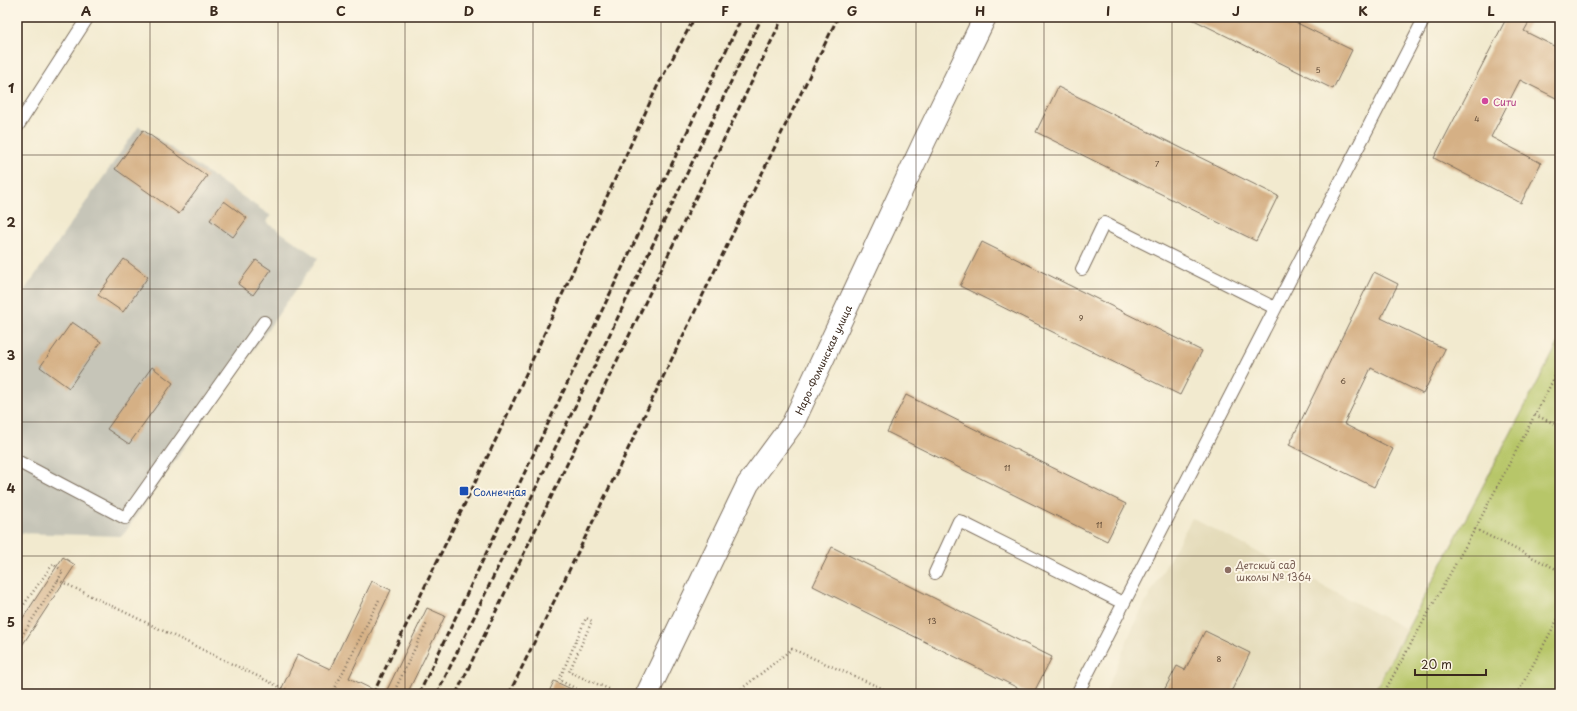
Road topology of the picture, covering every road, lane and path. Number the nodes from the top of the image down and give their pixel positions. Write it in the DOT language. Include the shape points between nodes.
graph roads {
  1 [pos="88,17"];
  2 [pos="985,17"];
  3 [pos="1425,17"];
  4 [pos="17,127"];
  5 [pos="1082,269"];
  6 [pos="1275,308"];
  7 [pos="264,322"];
  8 [pos="1560,367"];
  9 [pos="1534,415"];
  10 [pos="1560,426"];
  11 [pos="17,461"];
  12 [pos="1475,529"];
  13 [pos="1560,572"];
  14 [pos="934,573"];
  15 [pos="58,580"];
  16 [pos="380,598"];
  17 [pos="1123,603"];
  18 [pos="17,614"];
  19 [pos="1560,615"];
  20 [pos="427,623"];
  21 [pos="17,643"];
  22 [pos="609,689"];
  23 [pos="299,694"];
  24 [pos="332,694"];
  25 [pos="393,694"];
  26 [pos="587,694"];
  27 [pos="647,694"];
  28 [pos="735,694"];
  29 [pos="896,694"];
  30 [pos="1077,694"];
  31 [pos="1383,694"];
  32 [pos="1517,694"];
  1 -- 4 [label="lane"];
  2 -- 27 [label="street, Наро-Фоминская улица" via="793,423 748,484"];
  3 -- 6 [label="lane"];
  5 -- 6 [label="lane" via="1104,223"];
  6 -- 17 [label="lane"];
  7 -- 11 [label="lane" via="125,518"];
  8 -- 9 [label="path"];
  9 -- 10 [label="path"];
  9 -- 12 [label="path"];
  12 -- 13 [label="path"];
  12 -- 31 [label="path"];
  14 -- 17 [label="lane" via="959,521"];
  15 -- 18 [label="path" via="63,571 53,564"];
  15 -- 21 [label="path"];
  15 -- 23 [label="path"];
  16 -- 24 [label="path"];
  17 -- 30 [label="lane"];
  19 -- 32 [label="path"];
  20 -- 25 [label="path"];
  22 -- 26 [label="path" via="569,672 592,621 586,618 559,680"];
  28 -- 29 [label="path" via="792,649"];
}
